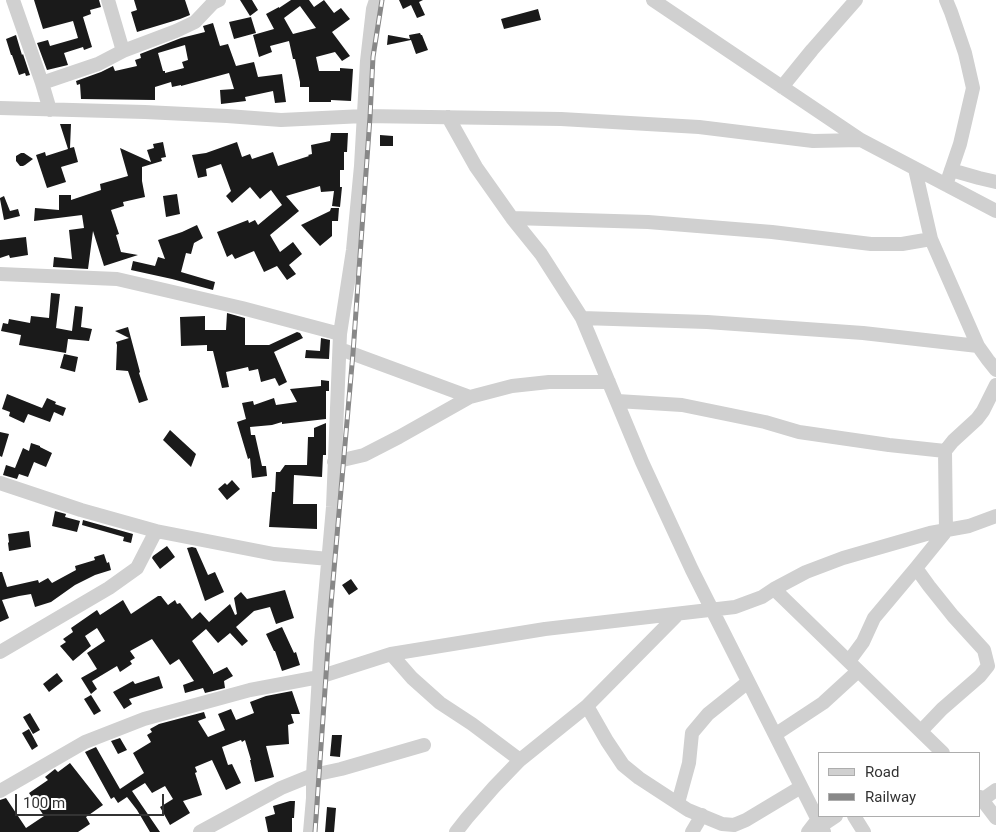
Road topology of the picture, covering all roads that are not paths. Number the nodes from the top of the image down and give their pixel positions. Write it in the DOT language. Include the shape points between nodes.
graph roads {
  1 [pos="13,0"];
  2 [pos="108,0"];
  3 [pos="376,0"];
  4 [pos="654,0"];
  5 [pos="856,0"];
  6 [pos="946,0"];
  7 [pos="215,1"];
  8 [pos="123,51"];
  9 [pos="42,83"];
  10 [pos="782,87"];
  11 [pos="0,108"];
  12 [pos="50,110"];
  13 [pos="364,116"];
  14 [pos="448,117"];
  15 [pos="861,140"];
  16 [pos="915,169"];
  17 [pos="951,170"];
  18 [pos="996,182"];
  19 [pos="946,185"];
  20 [pos="996,212"];
  21 [pos="512,218"];
  22 [pos="931,239"];
  23 [pos="0,274"];
  24 [pos="582,318"];
  25 [pos="340,334"];
  26 [pos="978,346"];
  27 [pos="340,349"];
  28 [pos="996,370"];
  29 [pos="609,382"];
  30 [pos="996,385"];
  31 [pos="470,396"];
  32 [pos="617,401"];
  33 [pos="946,452"];
  34 [pos="334,462"];
  35 [pos="0,483"];
  36 [pos="996,516"];
  37 [pos="156,531"];
  38 [pos="946,531"];
  39 [pos="329,558"];
  40 [pos="916,568"];
  41 [pos="774,589"];
  42 [pos="712,610"];
  43 [pos="677,614"];
  44 [pos="0,652"];
  45 [pos="392,654"];
  46 [pos="854,666"];
  47 [pos="319,676"];
  48 [pos="748,682"];
  49 [pos="587,706"];
  50 [pos="921,731"];
  51 [pos="776,734"];
  52 [pos="424,745"];
  53 [pos="943,752"];
  54 [pos="520,760"];
  55 [pos="313,775"];
  56 [pos="801,787"];
  57 [pos="996,790"];
  58 [pos="0,791"];
  59 [pos="981,798"];
  60 [pos="678,803"];
  61 [pos="702,815"];
  62 [pos="834,817"];
  63 [pos="855,817"];
  64 [pos="996,818"];
  65 [pos="821,826"];
  66 [pos="200,832"];
  67 [pos="310,832"];
  68 [pos="456,832"];
  69 [pos="692,832"];
  70 [pos="808,832"];
  71 [pos="864,832"];
  1 -- 9 [label="street"];
  2 -- 8 [label="street"];
  3 -- 13 [label="street" via="367,61"];
  4 -- 10 [label="street"];
  5 -- 10 [label="street"];
  6 -- 17 [label="street" via="965,53 973,88"];
  7 -- 8 [label="street" via="195,22"];
  8 -- 9 [label="street" via="98,64"];
  9 -- 12 [label="street"];
  10 -- 15 [label="street"];
  11 -- 12 [label="street"];
  12 -- 13 [label="street" via="281,120"];
  13 -- 14 [label="street"];
  13 -- 25 [label="street" via="353,250"];
  14 -- 15 [label="street" via="699,127 814,141"];
  14 -- 21 [label="street" via="476,167"];
  15 -- 16 [label="street"];
  16 -- 19 [label="street"];
  16 -- 22 [label="street"];
  17 -- 18 [label="street"];
  17 -- 19 [label="street"];
  19 -- 20 [label="street"];
  21 -- 22 [label="street" via="648,222 871,244 902,244"];
  21 -- 24 [label="street" via="541,254"];
  22 -- 26 [label="street"];
  23 -- 25 [label="street" via="117,279"];
  24 -- 26 [label="street" via="726,323"];
  24 -- 29 [label="street"];
  25 -- 27 [label="street"];
  26 -- 28 [label="street"];
  27 -- 31 [label="street"];
  27 -- 34 [label="street"];
  29 -- 31 [label="street" via="549,382 512,386"];
  29 -- 32 [label="street"];
  30 -- 33 [label="street" via="983,411"];
  31 -- 34 [label="street" via="364,455"];
  32 -- 33 [label="street" via="682,405 799,432"];
  32 -- 42 [label="street"];
  33 -- 38 [label="street"];
  34 -- 39 [label="street"];
  35 -- 37 [label="street"];
  36 -- 38 [label="street"];
  37 -- 39 [label="street" via="274,554"];
  37 -- 44 [label="street" via="137,568"];
  38 -- 40 [label="street"];
  38 -- 41 [label="street" via="843,558"];
  39 -- 47 [label="street"];
  40 -- 46 [label="street" via="874,618"];
  40 -- 50 [label="street" via="984,650 988,666"];
  41 -- 42 [label="street" via="735,607"];
  41 -- 46 [label="street"];
  42 -- 43 [label="street"];
  42 -- 48 [label="street"];
  43 -- 45 [label="street" via="544,629"];
  43 -- 49 [label="street"];
  45 -- 47 [label="street"];
  45 -- 54 [label="street" via="412,678 440,703"];
  46 -- 50 [label="street"];
  46 -- 51 [label="street" via="822,703"];
  47 -- 55 [label="street"];
  47 -- 58 [label="street" via="250,690 144,719 85,742"];
  48 -- 51 [label="street"];
  48 -- 60 [label="street" via="708,714 692,734 689,763"];
  49 -- 54 [label="street"];
  49 -- 60 [label="street" via="624,765"];
  50 -- 53 [label="street"];
  51 -- 56 [label="street"];
  52 -- 55 [label="street"];
  54 -- 68 [label="street"];
  55 -- 66 [label="street" via="281,788"];
  55 -- 67 [label="street"];
  56 -- 61 [label="street" via="734,825 722,824"];
  56 -- 65 [label="street"];
  57 -- 59 [label="street"];
  59 -- 64 [label="street"];
  60 -- 61 [label="street"];
  61 -- 69 [label="street"];
  62 -- 65 [label="street"];
  63 -- 71 [label="street"];
  65 -- 70 [label="street"];
}
